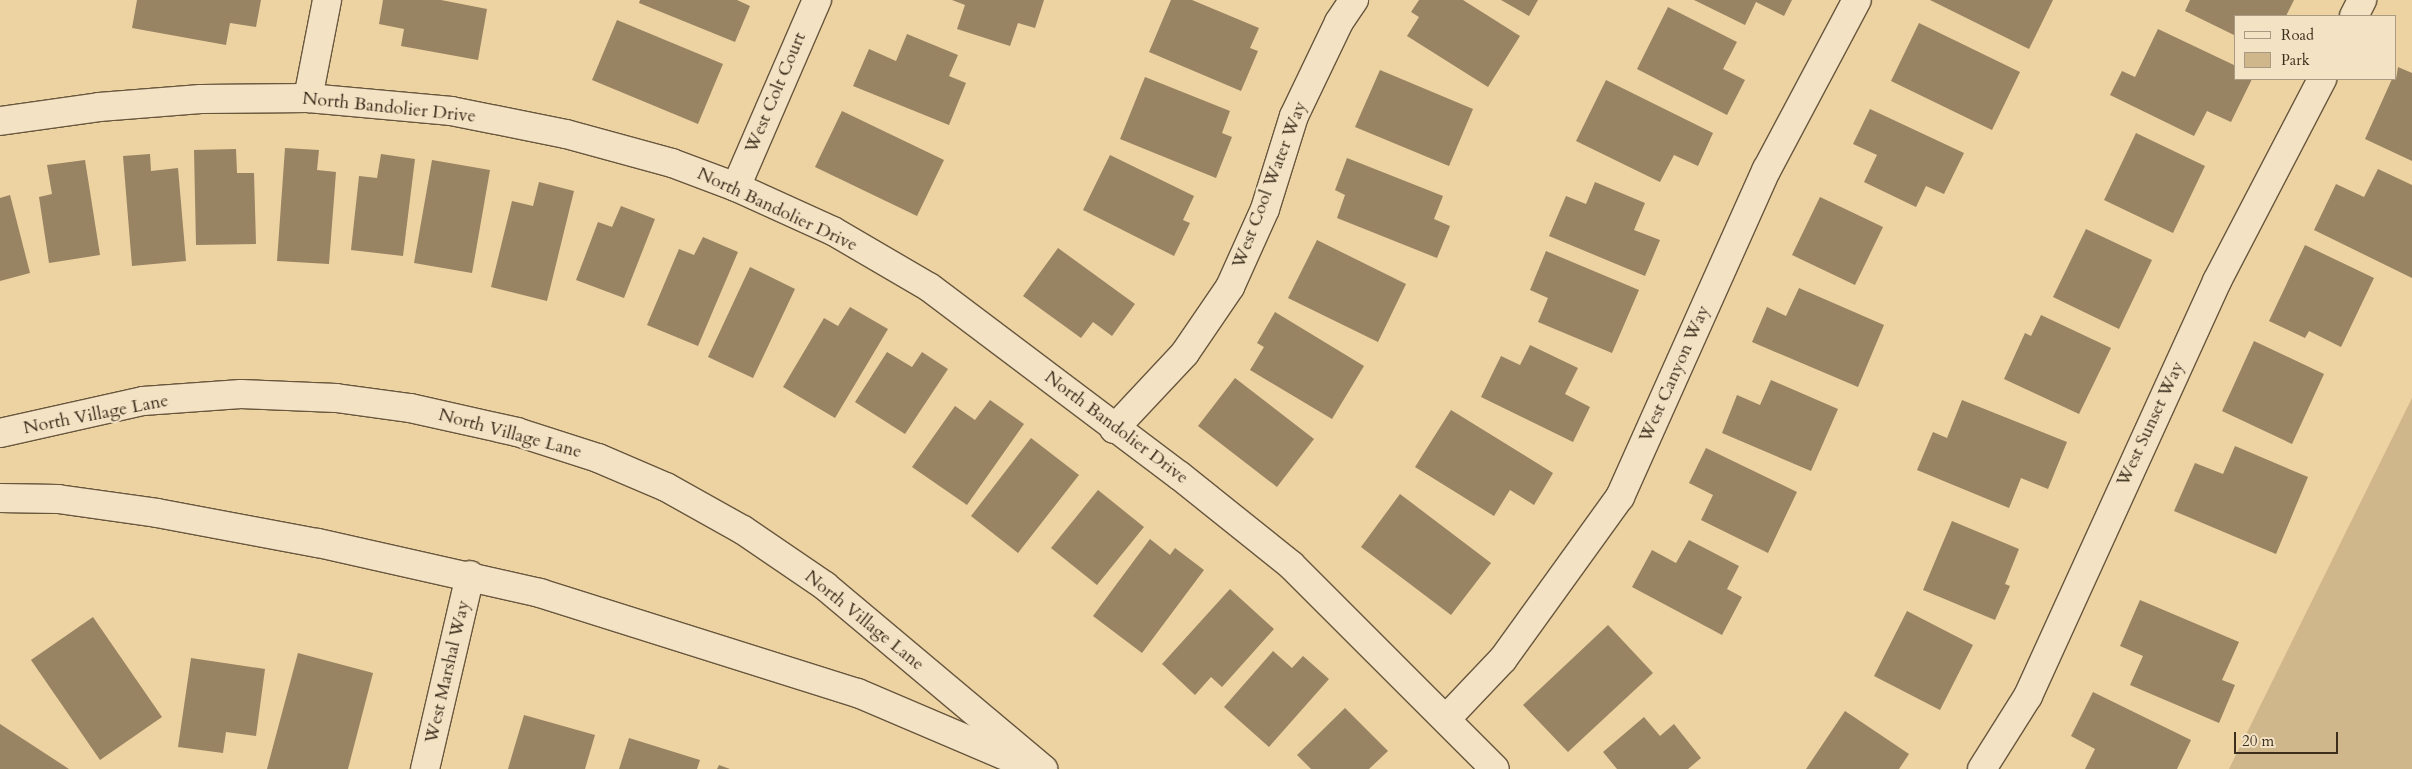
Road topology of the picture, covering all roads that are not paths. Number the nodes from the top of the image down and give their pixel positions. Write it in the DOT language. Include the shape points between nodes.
graph roads {
  1 [pos="327,0"];
  2 [pos="817,0"];
  3 [pos="1354,0"];
  4 [pos="1857,0"];
  5 [pos="2362,0"];
  6 [pos="2354,15"];
  7 [pos="2321,80"];
  8 [pos="308,98"];
  9 [pos="0,121"];
  10 [pos="736,187"];
  11 [pos="1114,429"];
  12 [pos="0,434"];
  13 [pos="0,498"];
  14 [pos="470,576"];
  15 [pos="1447,718"];
  16 [pos="425,769"];
  17 [pos="1037,769"];
  18 [pos="1043,769"];
  19 [pos="1495,769"];
  20 [pos="1982,769"];
  1 -- 8 [label="street"];
  2 -- 10 [label="street, West Colt Court"];
  3 -- 11 [label="street, West Cool Water Way" via="1339,22 1294,116 1265,209 1230,287 1186,353"];
  4 -- 15 [label="street, West Canyon Way" via="1766,169 1620,497 1503,659"];
  5 -- 6 [label="street"];
  7 -- 20 [label="street, West Sunset Way" via="2217,281 2028,696"];
  8 -- 9 [label="street, North Bandolier Drive" via="201,98 99,107"];
  8 -- 10 [label="street, North Bandolier Drive" via="451,111 566,134 672,163"];
  10 -- 11 [label="street, North Bandolier Drive" via="833,231 929,287"];
  11 -- 15 [label="street, North Bandolier Drive" via="1180,476 1291,565"];
  12 -- 18 [label="street, North Village Lane" via="143,401 241,394 336,398 410,408 526,435 598,458 666,487 744,530 825,586"];
  13 -- 14 [label="street" via="58,499 157,513"];
  14 -- 16 [label="street, West Marshal Way"];
  14 -- 17 [label="street" via="767,662 858,693"];
  15 -- 19 [label="street, North Bandolier Drive"];
}
